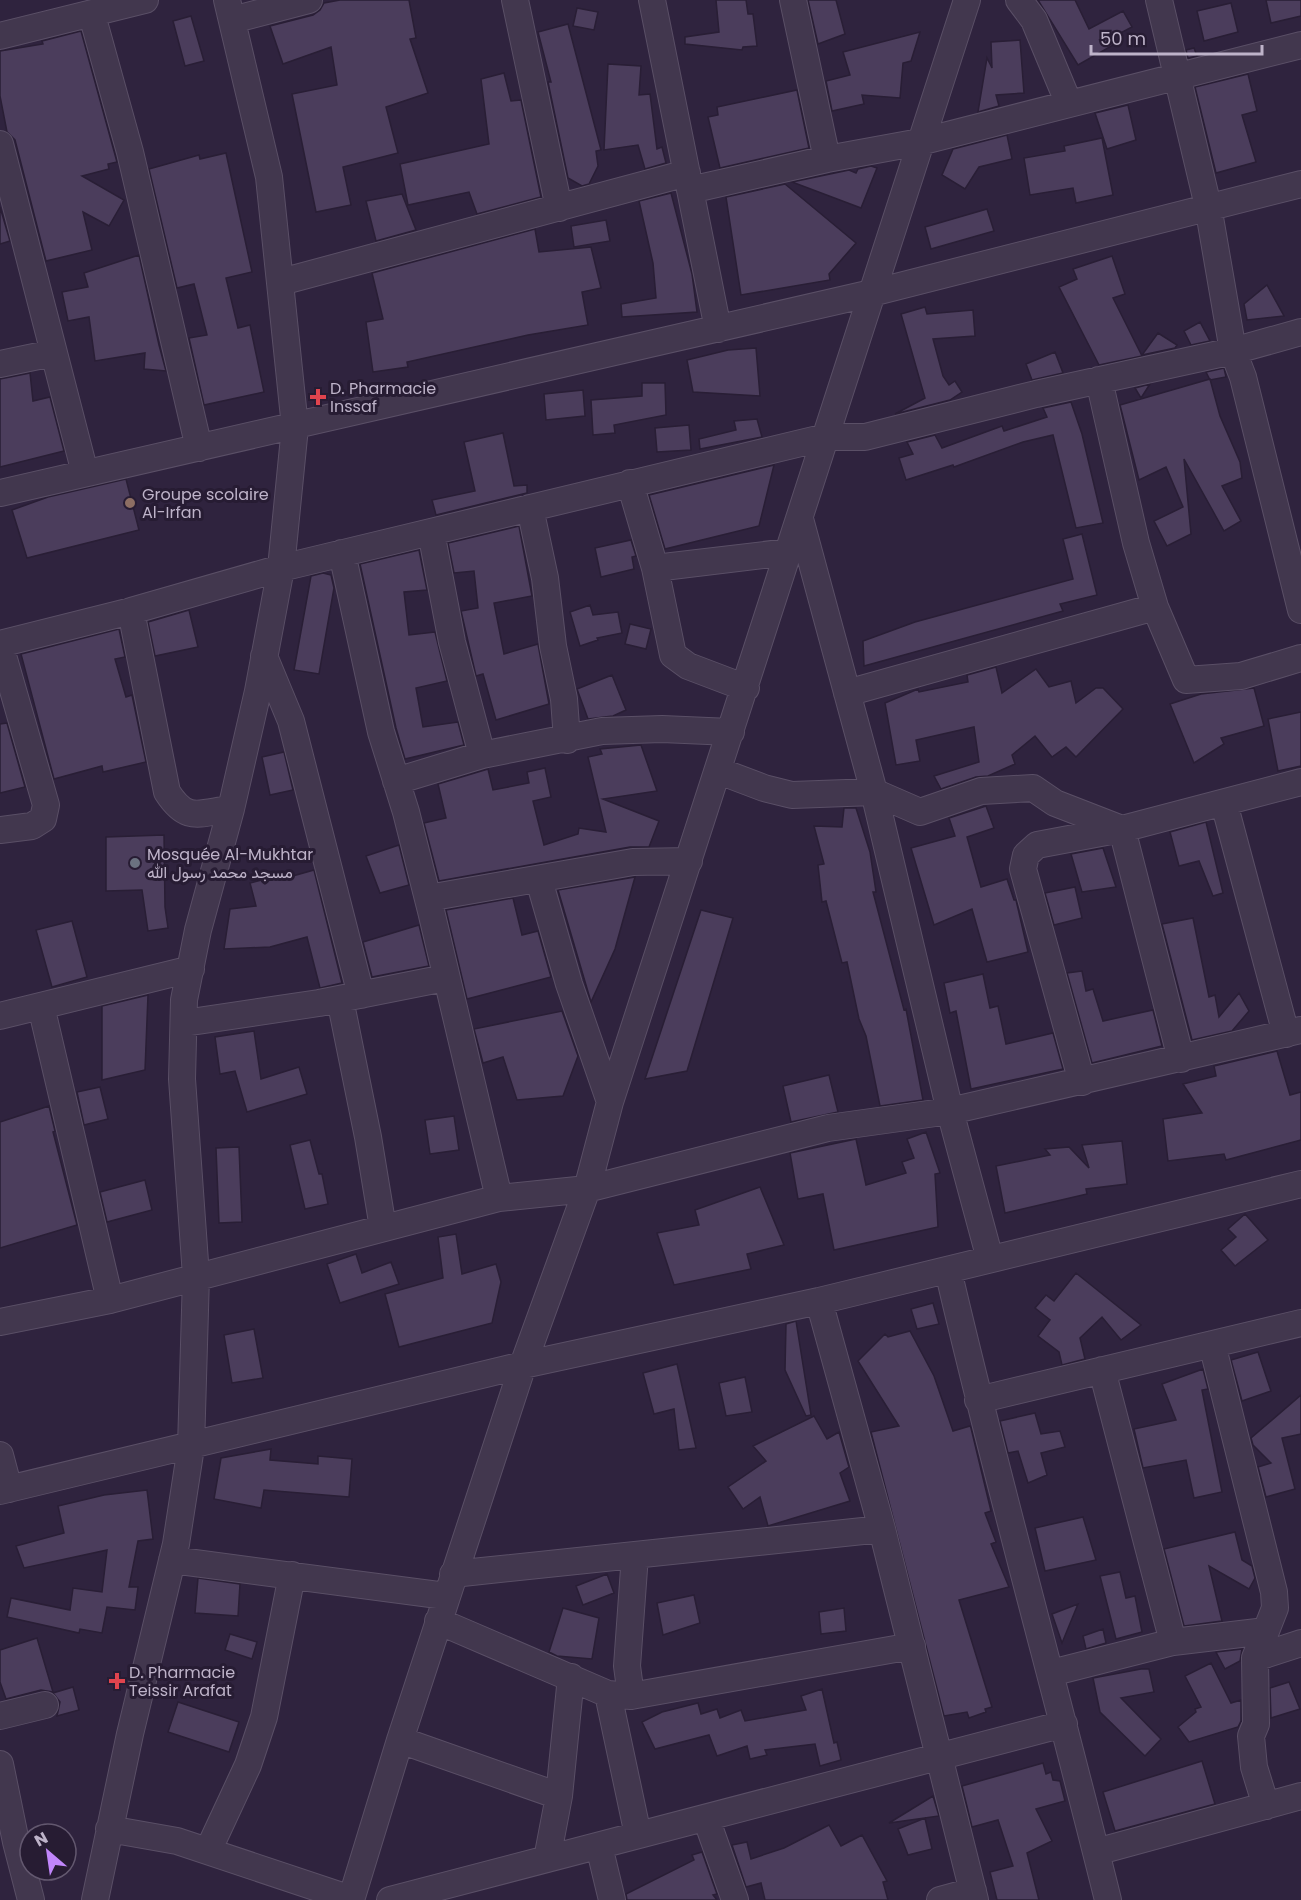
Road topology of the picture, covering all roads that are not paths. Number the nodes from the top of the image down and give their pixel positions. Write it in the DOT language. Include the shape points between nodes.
graph roads {
  1 [pos="145,0"];
  2 [pos="309,0"];
  3 [pos="515,0"];
  4 [pos="652,0"];
  5 [pos="793,0"];
  6 [pos="967,0"];
  7 [pos="1019,0"];
  8 [pos="1159,0"];
  9 [pos="229,10"];
  10 [pos="92,15"];
  11 [pos="0,36"];
  12 [pos="1301,45"];
  13 [pos="1176,76"];
  14 [pos="1069,104"];
  15 [pos="920,142"];
  16 [pos="1,156"];
  17 [pos="827,159"];
  18 [pos="689,182"];
  19 [pos="1301,184"];
  20 [pos="1208,206"];
  21 [pos="559,208"];
  22 [pos="281,282"];
  23 [pos="872,293"];
  24 [pos="718,330"];
  25 [pos="1301,332"];
  26 [pos="1233,351"];
  27 [pos="53,354"];
  28 [pos="0,364"];
  29 [pos="1099,380"];
  30 [pos="295,427"];
  31 [pos="826,437"];
  32 [pos="199,447"];
  33 [pos="85,473"];
  34 [pos="630,483"];
  35 [pos="0,493"];
  36 [pos="530,508"];
  37 [pos="800,519"];
  38 [pos="431,532"];
  39 [pos="789,552"];
  40 [pos="342,553"];
  41 [pos="280,568"];
  42 [pos="655,568"];
  43 [pos="1298,581"];
  44 [pos="1155,607"];
  45 [pos="1301,610"];
  46 [pos="131,611"];
  47 [pos="0,644"];
  48 [pos="264,656"];
  49 [pos="1301,658"];
  50 [pos="746,688"];
  51 [pos="847,693"];
  52 [pos="9,712"];
  53 [pos="731,732"];
  54 [pos="567,740"];
  55 [pos="482,755"];
  56 [pos="719,771"];
  57 [pos="396,781"];
  58 [pos="1301,782"];
  59 [pos="874,792"];
  60 [pos="1224,802"];
  61 [pos="231,809"];
  62 [pos="1122,829"];
  63 [pos="0,831"];
  64 [pos="689,861"];
  65 [pos="538,880"];
  66 [pos="428,898"];
  67 [pos="191,969"];
  68 [pos="445,978"];
  69 [pos="350,997"];
  70 [pos="41,1006"];
  71 [pos="0,1016"];
  72 [pos="183,1023"];
  73 [pos="1294,1032"];
  74 [pos="1181,1059"];
  75 [pos="1082,1082"];
  76 [pos="610,1102"];
  77 [pos="950,1111"];
  78 [pos="1301,1184"];
  79 [pos="587,1189"];
  80 [pos="499,1198"];
  81 [pos="383,1228"];
  82 [pos="990,1259"];
  83 [pos="948,1270"];
  84 [pos="196,1276"];
  85 [pos="110,1300"];
  86 [pos="819,1301"];
  87 [pos="0,1322"];
  88 [pos="1301,1323"];
  89 [pos="1212,1344"];
  90 [pos="523,1365"];
  91 [pos="1102,1370"];
  92 [pos="978,1400"];
  93 [pos="191,1447"];
  94 [pos="0,1455"];
  95 [pos="4,1490"];
  96 [pos="882,1529"];
  97 [pos="635,1555"];
  98 [pos="172,1560"];
  99 [pos="292,1575"];
  100 [pos="450,1585"];
  101 [pos="438,1621"];
  102 [pos="1266,1631"];
  103 [pos="1173,1642"];
  104 [pos="1301,1643"];
  105 [pos="912,1646"];
  106 [pos="1255,1658"];
  107 [pos="1051,1673"];
  108 [pos="570,1677"];
  109 [pos="620,1695"];
  110 [pos="45,1705"];
  111 [pos="0,1716"];
  112 [pos="1064,1724"];
  113 [pos="400,1740"];
  114 [pos="939,1756"];
  115 [pos="0,1764"];
  116 [pos="560,1796"];
  117 [pos="1301,1796"];
  118 [pos="1266,1806"];
  119 [pos="706,1818"];
  120 [pos="109,1829"];
  121 [pos="638,1835"];
  122 [pos="598,1846"];
  123 [pos="208,1851"];
  124 [pos="1096,1852"];
  125 [pos="547,1859"];
  126 [pos="974,1896"];
  127 [pos="31,1900"];
  128 [pos="95,1900"];
  129 [pos="351,1900"];
  130 [pos="390,1900"];
  131 [pos="612,1900"];
  132 [pos="735,1900"];
  133 [pos="940,1900"];
  134 [pos="1108,1900"];
  1 -- 10 [label="street"];
  2 -- 9 [label="street"];
  3 -- 21 [label="street"];
  4 -- 18 [label="street"];
  5 -- 17 [label="street"];
  6 -- 15 [label="street"];
  7 -- 14 [label="street" via="1034,20"];
  8 -- 13 [label="street"];
  9 -- 22 [label="street" via="269,177"];
  10 -- 11 [label="street"];
  10 -- 32 [label="street" via="130,152"];
  12 -- 13 [label="street"];
  13 -- 14 [label="street"];
  13 -- 20 [label="street"];
  14 -- 15 [label="street"];
  15 -- 17 [label="street"];
  15 -- 23 [label="street"];
  16 -- 27 [label="street"];
  17 -- 18 [label="street"];
  18 -- 21 [label="street"];
  18 -- 24 [label="street"];
  19 -- 20 [label="street"];
  20 -- 23 [label="street"];
  20 -- 26 [label="street"];
  21 -- 22 [label="street"];
  22 -- 30 [label="street"];
  23 -- 24 [label="street"];
  23 -- 31 [label="street"];
  24 -- 30 [label="street"];
  25 -- 26 [label="street"];
  26 -- 29 [label="street"];
  26 -- 43 [label="street"];
  27 -- 28 [label="street"];
  27 -- 33 [label="street"];
  29 -- 31 [label="street" via="864,437"];
  29 -- 44 [label="street" via="1136,543"];
  30 -- 32 [label="street"];
  30 -- 41 [label="street"];
  31 -- 34 [label="street"];
  31 -- 37 [label="street"];
  32 -- 33 [label="street"];
  33 -- 35 [label="street"];
  34 -- 36 [label="street"];
  34 -- 42 [label="street"];
  36 -- 38 [label="street"];
  36 -- 54 [label="street" via="545,578"];
  37 -- 39 [label="street"];
  37 -- 51 [label="street"];
  38 -- 40 [label="street"];
  38 -- 55 [label="street" via="452,642"];
  39 -- 42 [label="street"];
  39 -- 50 [label="street"];
  40 -- 41 [label="street"];
  40 -- 57 [label="street" via="381,732"];
  41 -- 46 [label="street"];
  41 -- 48 [label="street"];
  42 -- 50 [label="street" via="673,655 688,666"];
  43 -- 45 [label="street"];
  44 -- 49 [label="street" via="1186,680 1241,676"];
  44 -- 51 [label="street"];
  46 -- 47 [label="street"];
  46 -- 61 [label="street" via="167,792 177,807 188,814"];
  47 -- 52 [label="street"];
  48 -- 61 [label="street"];
  48 -- 69 [label="street" via="291,721"];
  50 -- 53 [label="street"];
  51 -- 59 [label="street"];
  52 -- 63 [label="street" via="46,805 43,819 32,826"];
  53 -- 54 [label="street" via="602,731"];
  53 -- 56 [label="street"];
  54 -- 55 [label="street"];
  55 -- 57 [label="street"];
  56 -- 59 [label="street" via="792,795"];
  56 -- 64 [label="street"];
  57 -- 66 [label="street"];
  58 -- 60 [label="street"];
  59 -- 62 [label="street" via="920,812 981,791 1033,788 1056,803"];
  59 -- 77 [label="street"];
  60 -- 62 [label="street"];
  60 -- 73 [label="street"];
  61 -- 67 [label="street"];
  62 -- 74 [label="street"];
  62 -- 75 [label="street" via="1037,845 1026,855 1023,869"];
  64 -- 65 [label="street" via="633,862"];
  64 -- 76 [label="street"];
  65 -- 66 [label="street"];
  65 -- 76 [label="street"];
  66 -- 68 [label="street"];
  67 -- 70 [label="street"];
  67 -- 72 [label="street"];
  68 -- 69 [label="street"];
  68 -- 80 [label="street"];
  69 -- 72 [label="street"];
  69 -- 81 [label="street"];
  70 -- 71 [label="street"];
  70 -- 85 [label="street"];
  72 -- 84 [label="street" via="184,1121"];
  73 -- 74 [label="street"];
  74 -- 75 [label="street"];
  75 -- 77 [label="street"];
  76 -- 79 [label="street"];
  77 -- 79 [label="street" via="828,1128"];
  77 -- 82 [label="street"];
  78 -- 82 [label="street"];
  79 -- 80 [label="street"];
  79 -- 90 [label="street"];
  80 -- 81 [label="street"];
  81 -- 84 [label="street"];
  82 -- 83 [label="street"];
  83 -- 86 [label="street"];
  83 -- 92 [label="street"];
  84 -- 85 [label="street"];
  84 -- 93 [label="street"];
  85 -- 87 [label="street"];
  86 -- 90 [label="street"];
  86 -- 96 [label="street"];
  88 -- 89 [label="street"];
  89 -- 91 [label="street"];
  89 -- 102 [label="street" via="1274,1592 1275,1608"];
  90 -- 93 [label="street"];
  90 -- 100 [label="street"];
  91 -- 92 [label="street"];
  91 -- 103 [label="street"];
  92 -- 107 [label="street"];
  93 -- 95 [label="street"];
  93 -- 98 [label="street"];
  94 -- 95 [label="street"];
  96 -- 97 [label="street"];
  96 -- 105 [label="street"];
  97 -- 100 [label="street"];
  97 -- 109 [label="street" via="627,1666"];
  98 -- 99 [label="street"];
  98 -- 120 [label="street"];
  99 -- 100 [label="street"];
  99 -- 123 [label="street" via="264,1718 248,1765"];
  100 -- 101 [label="street"];
  101 -- 108 [label="street"];
  101 -- 113 [label="street"];
  102 -- 103 [label="street"];
  102 -- 106 [label="street"];
  103 -- 107 [label="street"];
  104 -- 106 [label="street"];
  105 -- 109 [label="street"];
  105 -- 114 [label="street"];
  106 -- 118 [label="street" via="1256,1724 1251,1736 1254,1767"];
  107 -- 112 [label="street"];
  108 -- 109 [label="street"];
  108 -- 116 [label="street"];
  109 -- 121 [label="street"];
  110 -- 111 [label="street"];
  112 -- 114 [label="street"];
  112 -- 124 [label="street"];
  113 -- 116 [label="street"];
  113 -- 129 [label="street"];
  114 -- 119 [label="street"];
  114 -- 126 [label="street"];
  115 -- 127 [label="street"];
  116 -- 125 [label="street"];
  117 -- 118 [label="street"];
  118 -- 124 [label="street"];
  119 -- 121 [label="street"];
  119 -- 132 [label="street"];
  120 -- 123 [label="street" via="177,1841"];
  120 -- 128 [label="street"];
  121 -- 122 [label="street"];
  122 -- 125 [label="street"];
  122 -- 131 [label="street"];
  123 -- 129 [label="street"];
  124 -- 134 [label="street"];
  125 -- 130 [label="street"];
  126 -- 133 [label="street"];
}
